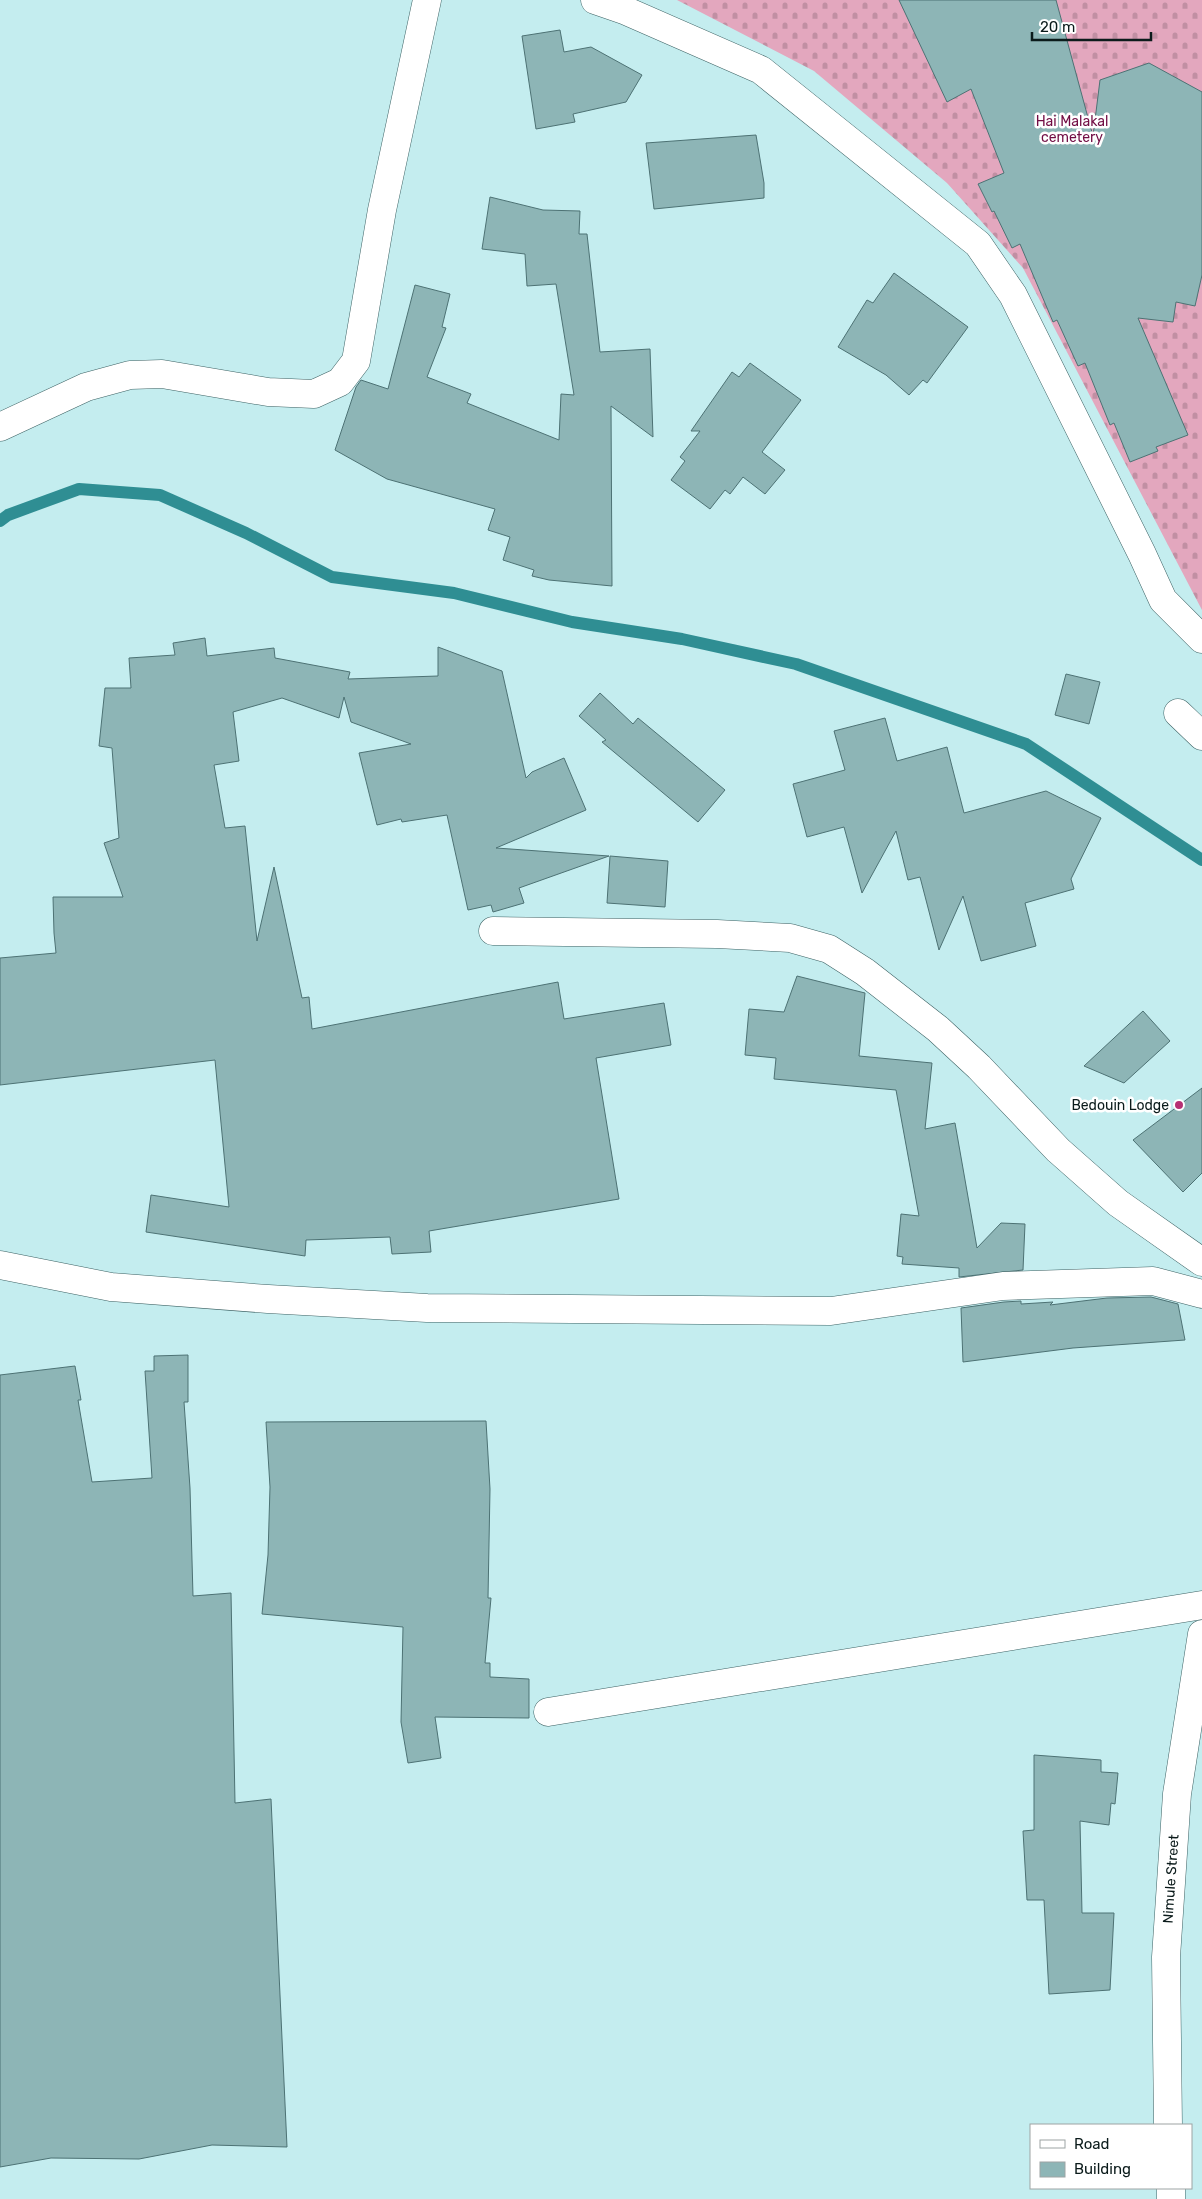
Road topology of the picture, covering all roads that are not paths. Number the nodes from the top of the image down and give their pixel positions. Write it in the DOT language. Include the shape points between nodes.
graph roads {
  1 [pos="427,0"];
  2 [pos="594,0"];
  3 [pos="0,427"];
  4 [pos="1202,639"];
  5 [pos="1178,713"];
  6 [pos="1202,736"];
  7 [pos="493,931"];
  8 [pos="1202,1262"];
  9 [pos="0,1265"];
  10 [pos="1202,1294"];
  11 [pos="1202,1605"];
  12 [pos="1202,1634"];
  13 [pos="548,1712"];
  14 [pos="1168,2124"];
  1 -- 3 [label="street" via="382,210 356,361 340,382 314,394 268,392 162,374 130,375 86,388"];
  2 -- 4 [label="street" via="761,70 978,244 1013,295 1163,600"];
  5 -- 6 [label="street"];
  7 -- 8 [label="street" via="790,938 830,949 938,1029 1058,1150 1118,1203"];
  9 -- 10 [label="street" via="111,1287 427,1308 831,1311 1003,1286 1153,1281"];
  11 -- 13 [label="street"];
  12 -- 14 [label="street, Nimule Street" via="1177,1794 1166,1958"];
}
